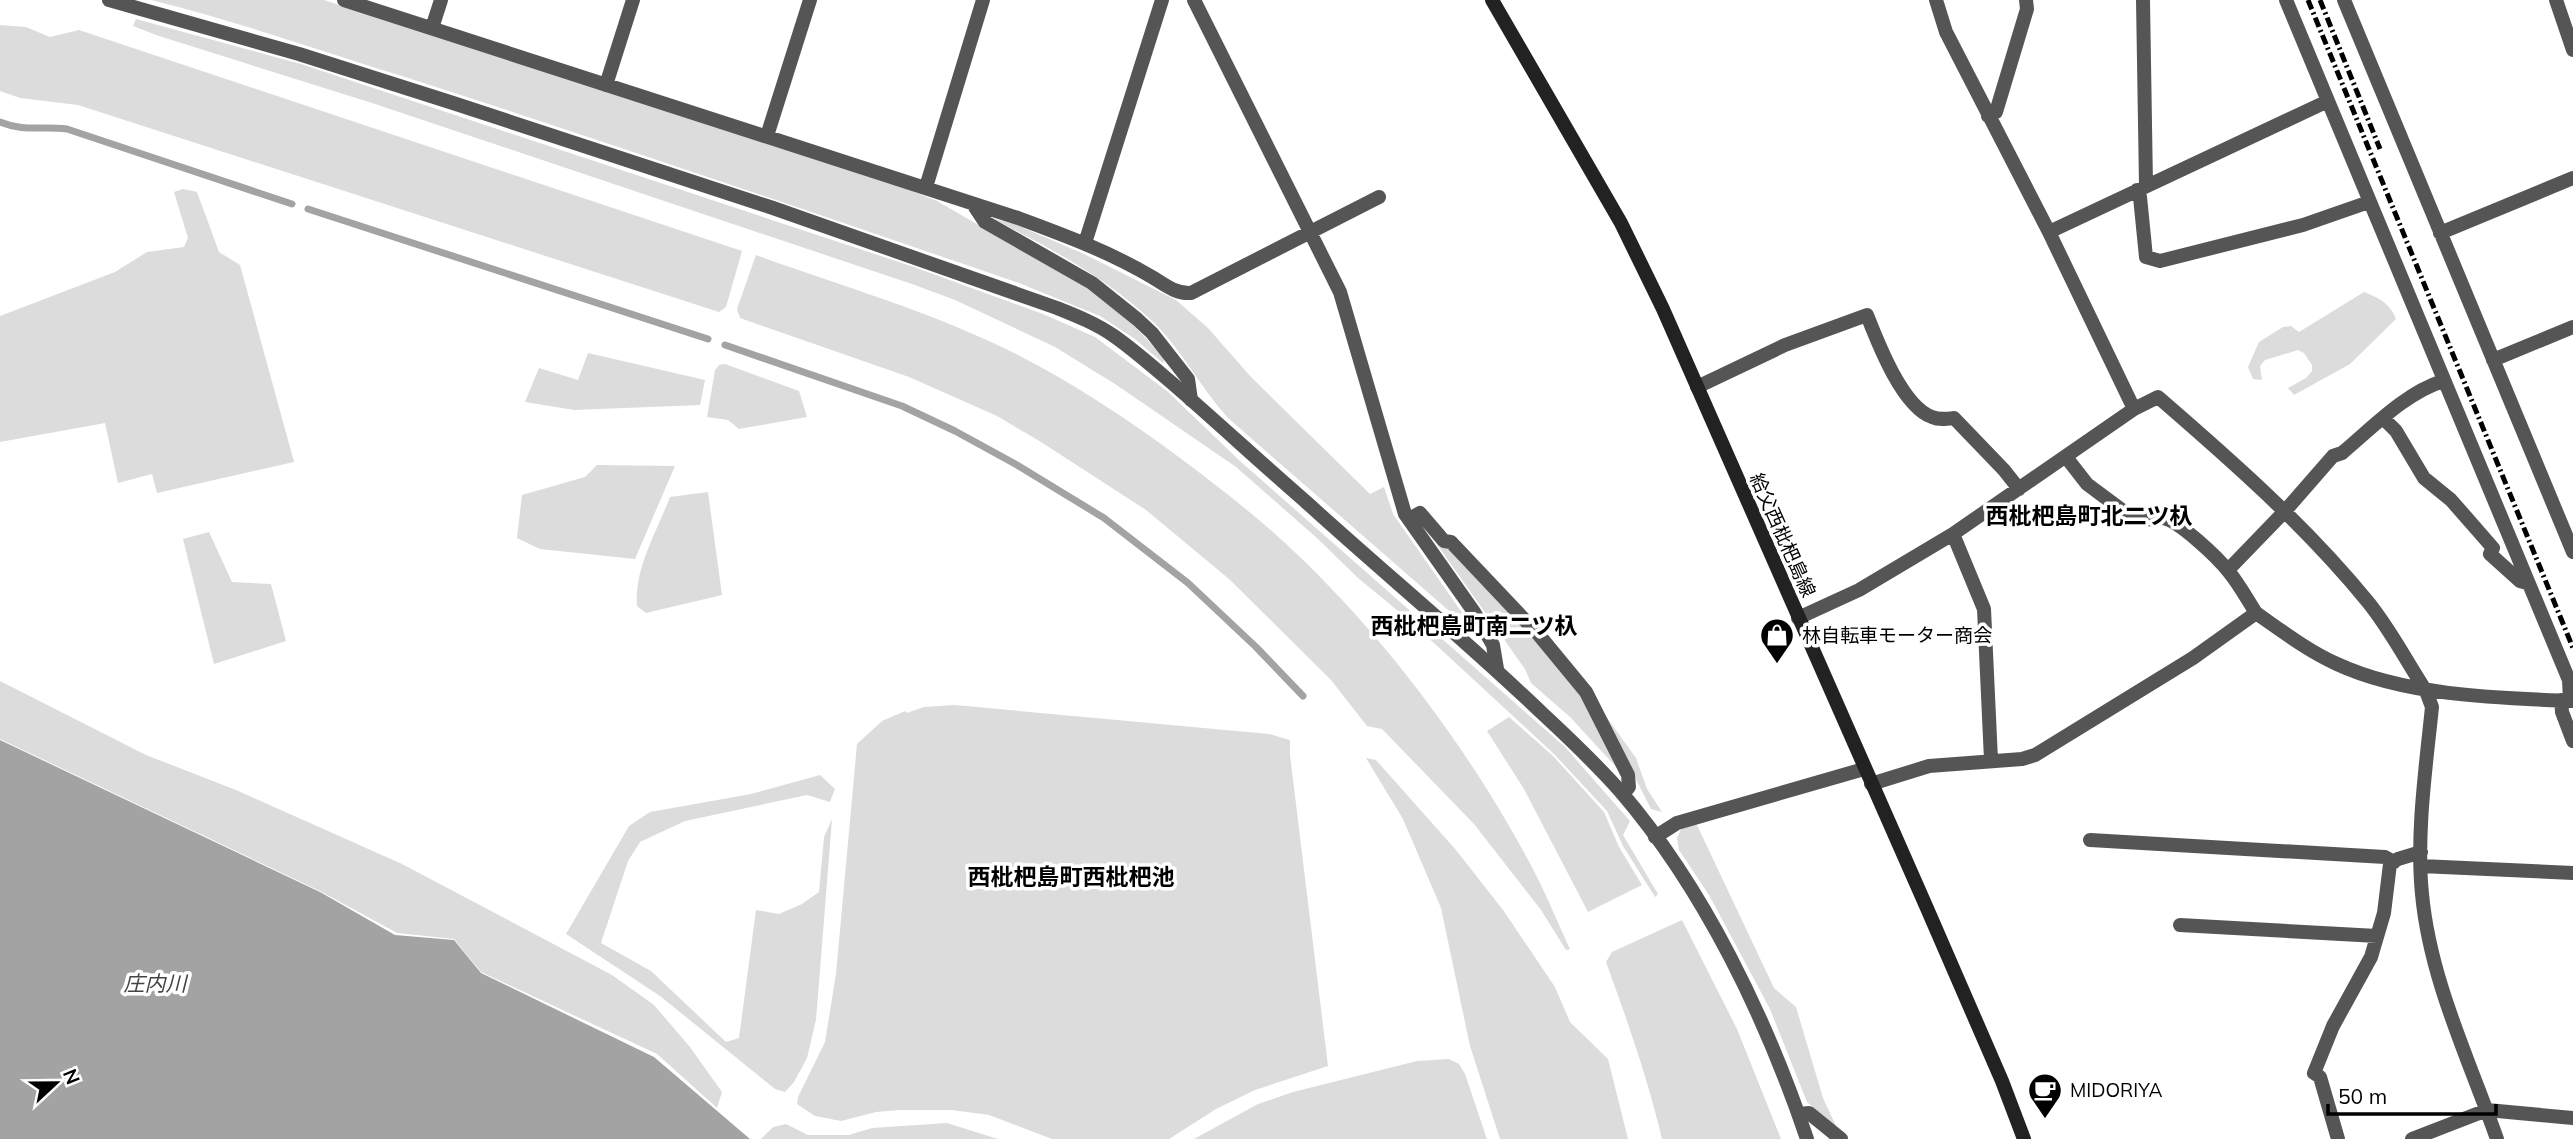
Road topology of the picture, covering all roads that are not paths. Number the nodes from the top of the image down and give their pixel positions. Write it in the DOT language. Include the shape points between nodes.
graph roads {
  1 [pos="109,0"];
  2 [pos="344,0"];
  3 [pos="441,0"];
  4 [pos="633,0"];
  5 [pos="810,0"];
  6 [pos="983,0"];
  7 [pos="1161,0"];
  8 [pos="1492,0"];
  9 [pos="1936,0"];
  10 [pos="2026,0"];
  11 [pos="2143,0"];
  12 [pos="2286,0"];
  13 [pos="2344,0"];
  14 [pos="2556,0"];
  15 [pos="1199,1"];
  16 [pos="432,29"];
  17 [pos="2573,50"];
  18 [pos="606,85"];
  19 [pos="2328,101"];
  20 [pos="1988,116"];
  21 [pos="767,136"];
  22 [pos="2573,178"];
  23 [pos="926,187"];
  24 [pos="2141,188"];
  25 [pos="1379,197"];
  26 [pos="2368,202"];
  27 [pos="973,204"];
  28 [pos="1310,232"];
  29 [pos="2049,232"];
  30 [pos="2440,233"];
  31 [pos="1085,243"];
  32 [pos="2573,327"];
  33 [pos="2493,360"];
  34 [pos="2443,381"];
  35 [pos="1698,387"];
  36 [pos="1191,400"];
  37 [pos="2134,409"];
  38 [pos="2384,419"];
  39 [pos="2066,457"];
  40 [pos="2019,489"];
  41 [pos="2284,511"];
  42 [pos="1409,519"];
  43 [pos="1954,534"];
  44 [pos="2573,552"];
  45 [pos="2228,570"];
  46 [pos="2527,583"];
  47 [pos="2256,613"];
  48 [pos="1798,618"];
  49 [pos="1497,669"];
  50 [pos="2426,691"];
  51 [pos="2568,701"];
  52 [pos="2573,741"];
  53 [pos="1991,760"];
  54 [pos="1864,769"];
  55 [pos="1871,784"];
  56 [pos="1623,794"];
  57 [pos="1655,837"];
  58 [pos="2090,840"];
  59 [pos="2421,859"];
  60 [pos="2394,862"];
  61 [pos="2573,873"];
  62 [pos="2180,925"];
  63 [pos="2377,936"];
  64 [pos="2487,1110"];
  65 [pos="1798,1114"];
  66 [pos="2573,1118"];
  67 [pos="1807,1139"];
  68 [pos="1841,1139"];
  69 [pos="2024,1139"];
  70 [pos="2338,1139"];
  71 [pos="2412,1139"];
  72 [pos="2497,1139"];
  1 -- 36 [label="street" via="453,103 1027,297 1113,335"];
  2 -- 16 [label="street"];
  3 -- 16 [label="street"];
  4 -- 18 [label="street"];
  5 -- 21 [label="street"];
  6 -- 23 [label="street"];
  7 -- 31 [label="street"];
  8 -- 35 [label="main road, 給父西枇杷島線" via="1621,223"];
  9 -- 20 [label="street" via="1946,32"];
  10 -- 20 [label="street" via="1996,112"];
  11 -- 24 [label="street"];
  12 -- 19 [label="street"];
  13 -- 30 [label="street"];
  14 -- 17 [label="street"];
  15 -- 28 [label="street" via="1203,22"];
  16 -- 18 [label="street"];
  18 -- 21 [label="street"];
  19 -- 24 [label="street"];
  19 -- 26 [label="street"];
  20 -- 29 [label="street"];
  21 -- 23 [label="street"];
  22 -- 30 [label="street"];
  23 -- 27 [label="street"];
  24 -- 26 [label="street" via="2146,257 2160,261 2303,225"];
  24 -- 29 [label="street"];
  25 -- 28 [label="street"];
  26 -- 34 [label="street"];
  27 -- 31 [label="street"];
  27 -- 36 [label="street" via="985,222 1092,283 1137,319 1188,379"];
  28 -- 31 [label="street" via="1191,293 1180,294"];
  28 -- 42 [label="street" via="1340,292"];
  29 -- 37 [label="street"];
  30 -- 33 [label="street"];
  32 -- 33 [label="street"];
  33 -- 44 [label="street"];
  34 -- 38 [label="street"];
  34 -- 46 [label="street"];
  35 -- 40 [label="street" via="1785,345 1867,315 1885,360 1919,410 1932,417 1954,418"];
  35 -- 48 [label="main road, 給父西枇杷島線"];
  36 -- 49 [label="street"];
  37 -- 39 [label="street"];
  37 -- 41 [label="street" via="2158,397"];
  38 -- 41 [label="street" via="2333,456"];
  38 -- 46 [label="street" via="2424,478 2451,500 2493,548 2490,554"];
  39 -- 40 [label="street"];
  39 -- 45 [label="street" via="2087,484 2112,505 2143,522 2161,518 2175,524"];
  40 -- 43 [label="street"];
  41 -- 45 [label="street"];
  41 -- 50 [label="street" via="2369,603"];
  42 -- 49 [label="street" via="1493,645"];
  42 -- 56 [label="street" via="1420,513 1444,541 1451,542 1586,692 1628,775 1629,787"];
  43 -- 48 [label="street" via="1859,590"];
  43 -- 53 [label="street" via="1984,609"];
  45 -- 47 [label="street"];
  46 -- 51 [label="street" via="2569,680"];
  47 -- 50 [label="street" via="2338,665"];
  47 -- 53 [label="street" via="2193,658 2035,755"];
  48 -- 54 [label="main road, 給父西枇杷島線"];
  49 -- 56 [label="street"];
  50 -- 51 [label="street"];
  50 -- 59 [label="street" via="2432,706"];
  51 -- 52 [label="street" via="2562,712"];
  53 -- 55 [label="street" via="1929,766"];
  54 -- 55 [label="main road, 給父西枇杷島線"];
  54 -- 57 [label="street" via="1677,823"];
  55 -- 69 [label="main road, 給父西枇杷島線"];
  56 -- 57 [label="street"];
  57 -- 65 [label="street" via="1705,910 1742,980"];
  58 -- 60 [label="street" via="2385,857"];
  59 -- 60 [label="street"];
  59 -- 61 [label="street"];
  59 -- 64 [label="street" via="2422,894 2444,997"];
  60 -- 63 [label="street"];
  62 -- 63 [label="street"];
  63 -- 70 [label="street" via="2314,1073 2320,1077"];
  64 -- 66 [label="street"];
  64 -- 71 [label="street"];
  64 -- 72 [label="street"];
  65 -- 67 [label="street"];
  65 -- 68 [label="street" via="1809,1113"];
}
